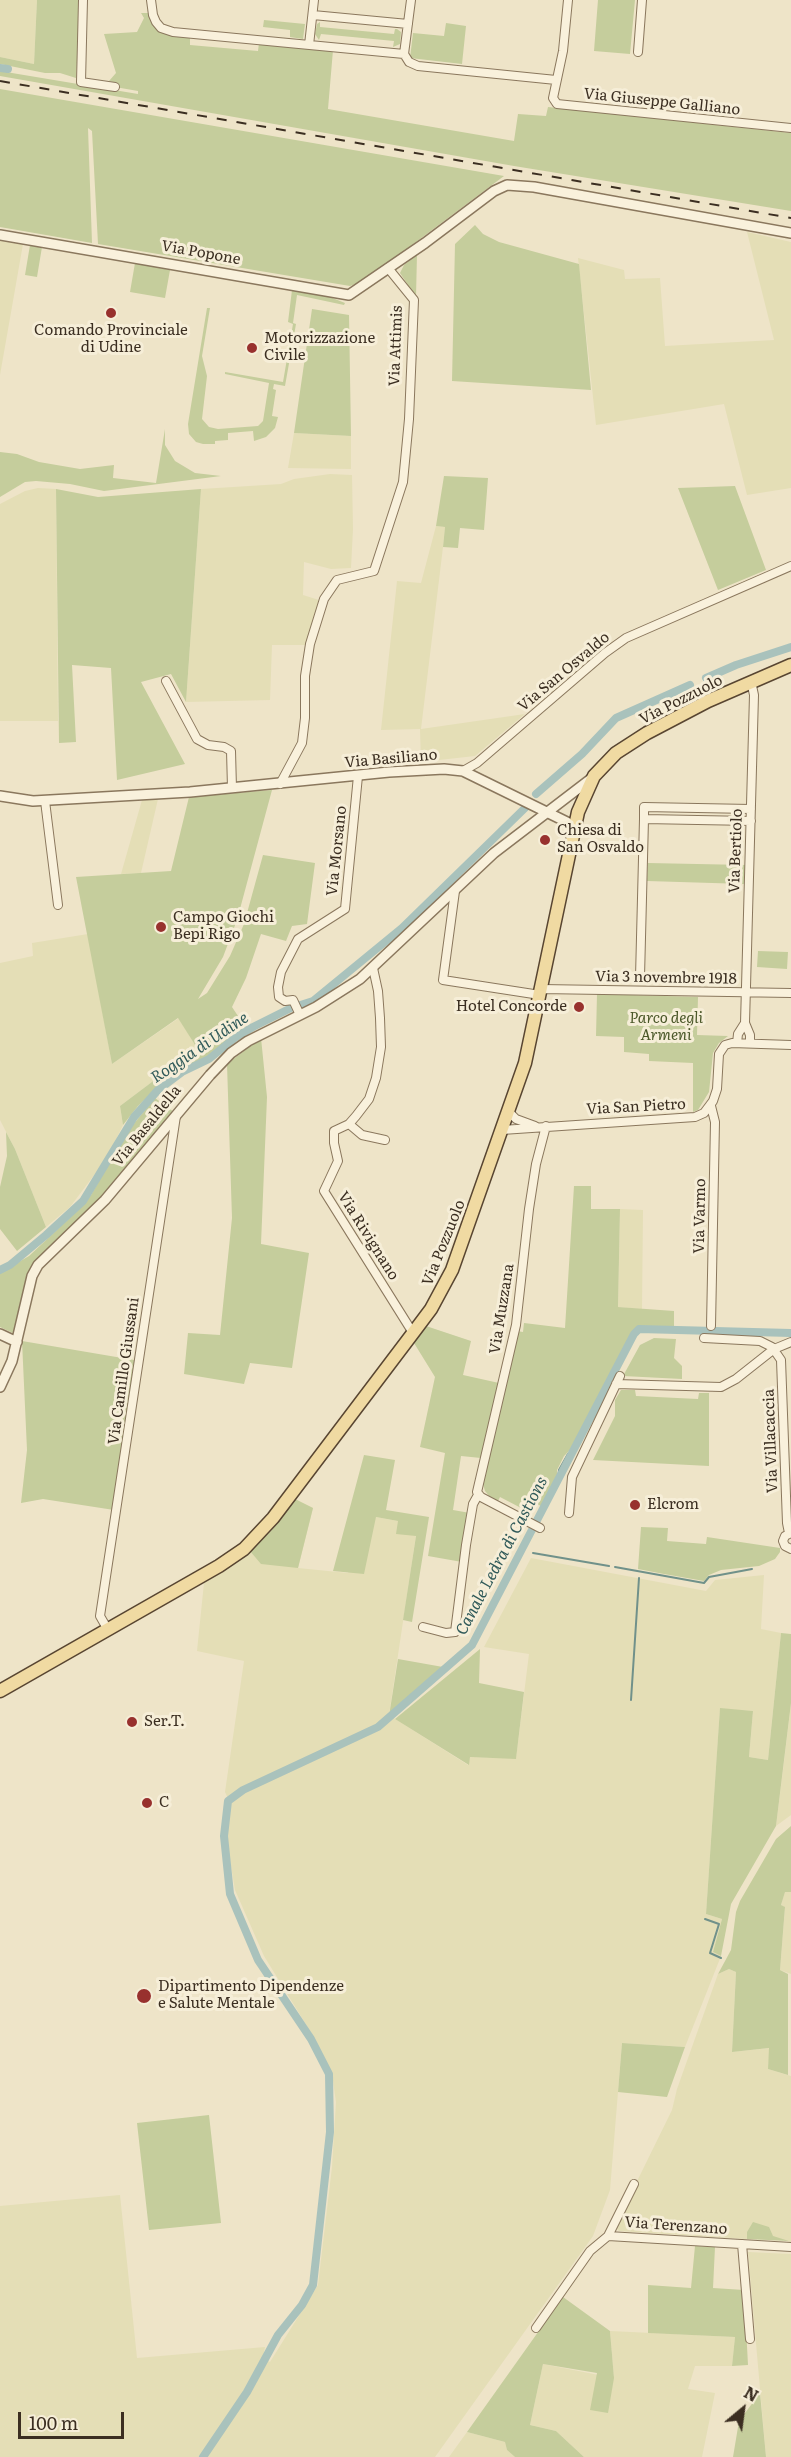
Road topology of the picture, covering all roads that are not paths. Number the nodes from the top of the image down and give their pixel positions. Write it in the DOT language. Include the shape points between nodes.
graph roads {
  1 [pos="83,0"];
  2 [pos="152,0"];
  3 [pos="314,0"];
  4 [pos="411,0"];
  5 [pos="568,0"];
  6 [pos="642,0"];
  7 [pos="313,15"];
  8 [pos="408,24"];
  9 [pos="309,45"];
  10 [pos="638,52"];
  11 [pos="404,54"];
  12 [pos="556,80"];
  13 [pos="115,87"];
  14 [pos="791,128"];
  15 [pos="791,233"];
  16 [pos="0,234"];
  17 [pos="388,268"];
  18 [pos="791,566"];
  19 [pos="791,665"];
  20 [pos="166,681"];
  21 [pos="751,681"];
  22 [pos="463,771"];
  23 [pos="358,776"];
  24 [pos="594,776"];
  25 [pos="280,784"];
  26 [pos="232,788"];
  27 [pos="0,796"];
  28 [pos="45,801"];
  29 [pos="751,809"];
  30 [pos="546,812"];
  31 [pos="644,819"];
  32 [pos="751,821"];
  33 [pos="575,826"];
  34 [pos="455,891"];
  35 [pos="58,905"];
  36 [pos="373,968"];
  37 [pos="640,977"];
  38 [pos="541,992"];
  39 [pos="746,993"];
  40 [pos="791,993"];
  41 [pos="297,1009"];
  42 [pos="745,1023"];
  43 [pos="737,1043"];
  44 [pos="750,1043"];
  45 [pos="791,1045"];
  46 [pos="711,1106"];
  47 [pos="508,1111"];
  48 [pos="176,1114"];
  49 [pos="349,1124"];
  50 [pos="546,1126"];
  51 [pos="536,1127"];
  52 [pos="502,1130"];
  53 [pos="385,1140"];
  54 [pos="711,1326"];
  55 [pos="0,1334"];
  56 [pos="413,1334"];
  57 [pos="704,1338"];
  58 [pos="17,1342"];
  59 [pos="791,1342"];
  60 [pos="774,1349"];
  61 [pos="0,1387"];
  62 [pos="478,1495"];
  63 [pos="569,1513"];
  64 [pos="537,1526"];
  65 [pos="790,1533"];
  66 [pos="791,1549"];
  67 [pos="423,1627"];
  68 [pos="108,1630"];
  69 [pos="1,1688"];
  70 [pos="634,2184"];
  71 [pos="608,2236"];
  72 [pos="742,2244"];
  73 [pos="791,2247"];
  74 [pos="536,2328"];
  75 [pos="750,2339"];
  1 -- 13 [label="street" via="81,82"];
  2 -- 9 [label="street" via="154,20 169,31"];
  3 -- 7 [label="street"];
  4 -- 8 [label="street"];
  5 -- 12 [label="street"];
  6 -- 10 [label="street"];
  7 -- 8 [label="street"];
  7 -- 9 [label="street"];
  8 -- 11 [label="street"];
  9 -- 11 [label="street"];
  11 -- 12 [label="street" via="418,66"];
  12 -- 14 [label="street, Via Giuseppe Galliano" via="557,105"];
  15 -- 17 [label="street" via="514,184 494,191"];
  16 -- 17 [label="street, Via Popone" via="349,295"];
  17 -- 25 [label="street, Via Attimis" via="414,300 403,482 374,571 337,580 324,599 305,676 302,743"];
  18 -- 22 [label="street, Via San Osvaldo" via="626,638"];
  19 -- 21 [label="main road, Via Pozzuolo"];
  20 -- 26 [label="street" via="197,739 231,751"];
  21 -- 24 [label="main road, Via Pozzuolo" via="633,742"];
  21 -- 29 [label="street, Via Bertiolo"];
  22 -- 23 [label="street, Via Basiliano" via="422,769"];
  22 -- 30 [label="street, Via Basiliano"];
  23 -- 25 [label="street, Via Basiliano"];
  23 -- 41 [label="street, Via Morsano" via="345,909 298,939 283,964 278,987 281,1000 293,1000"];
  24 -- 30 [label="street, Via Pozzuolo"];
  24 -- 33 [label="main road, Via Pozzuolo"];
  25 -- 26 [label="street, Via Basiliano"];
  26 -- 28 [label="street, Via Basiliano"];
  27 -- 28 [label="street, Via Basiliano"];
  28 -- 35 [label="street"];
  29 -- 31 [label="street" via="645,807"];
  29 -- 32 [label="street, Via Bertiolo"];
  30 -- 33 [label="street, Via Basiliano"];
  30 -- 34 [label="street, Via Basaldella" via="494,853"];
  31 -- 32 [label="street"];
  31 -- 37 [label="street"];
  32 -- 39 [label="street, Via Bertiolo"];
  33 -- 38 [label="main road, Via Pozzuolo"];
  34 -- 36 [label="street, Via Basaldella"];
  34 -- 38 [label="street, Via 3 novembre 1918" via="443,980"];
  36 -- 41 [label="street, Via Basaldella" via="340,993"];
  36 -- 49 [label="street, Via Rivignano" via="380,1018 379,1063 369,1099"];
  38 -- 39 [label="street, Via 3 novembre 1918"];
  38 -- 47 [label="main road, Via Pozzuolo" via="525,1063"];
  39 -- 40 [label="street, Via 3 novembre 1918"];
  39 -- 42 [label="street, Via Bertiolo"];
  41 -- 48 [label="street, Via Basaldella" via="231,1053"];
  42 -- 43 [label="street, Via Bertiolo"];
  42 -- 44 [label="street, Via Bertiolo"];
  43 -- 44 [label="street"];
  43 -- 46 [label="street" via="720,1051 717,1089"];
  44 -- 45 [label="street"];
  46 -- 50 [label="street, Via San Pietro" via="700,1116 689,1118"];
  46 -- 54 [label="street, Via Varmo" via="715,1122"];
  47 -- 51 [label="street"];
  47 -- 52 [label="main road, Via Pozzuolo"];
  48 -- 58 [label="street, Via Basaldella" via="112,1192 38,1265"];
  48 -- 68 [label="street, Via Camillo Giussani" via="100,1616"];
  49 -- 53 [label="street" via="362,1135"];
  49 -- 56 [label="street, Via Rivignano" via="334,1131 338,1161 325,1194"];
  50 -- 51 [label="street, Via San Pietro"];
  50 -- 62 [label="street, Via Muzzana" via="529,1209 516,1325"];
  51 -- 52 [label="street, Via San Pietro"];
  52 -- 56 [label="main road, Via Pozzuolo" via="452,1270"];
  55 -- 58 [label="street"];
  56 -- 68 [label="main road, Via Pozzuolo" via="273,1518 244,1549"];
  57 -- 60 [label="street" via="760,1341"];
  58 -- 61 [label="street, Via Basaldella"];
  59 -- 60 [label="street"];
  60 -- 63 [label="street" via="721,1388 618,1380 572,1477"];
  60 -- 65 [label="street, Via Villacaccia" via="783,1368"];
  62 -- 64 [label="street"];
  62 -- 67 [label="street, Via Muzzana" via="466,1545 455,1632"];
  65 -- 66 [label="street, Via Villacaccia" via="783,1541"];
  68 -- 69 [label="main road, Via Pozzuolo"];
  70 -- 71 [label="street, Via Terenzano"];
  71 -- 72 [label="street, Via Terenzano"];
  71 -- 74 [label="street, Via Terenzano" via="590,2251"];
  72 -- 73 [label="street, Via Terenzano"];
  72 -- 75 [label="street, Via Terenzano"];
}
